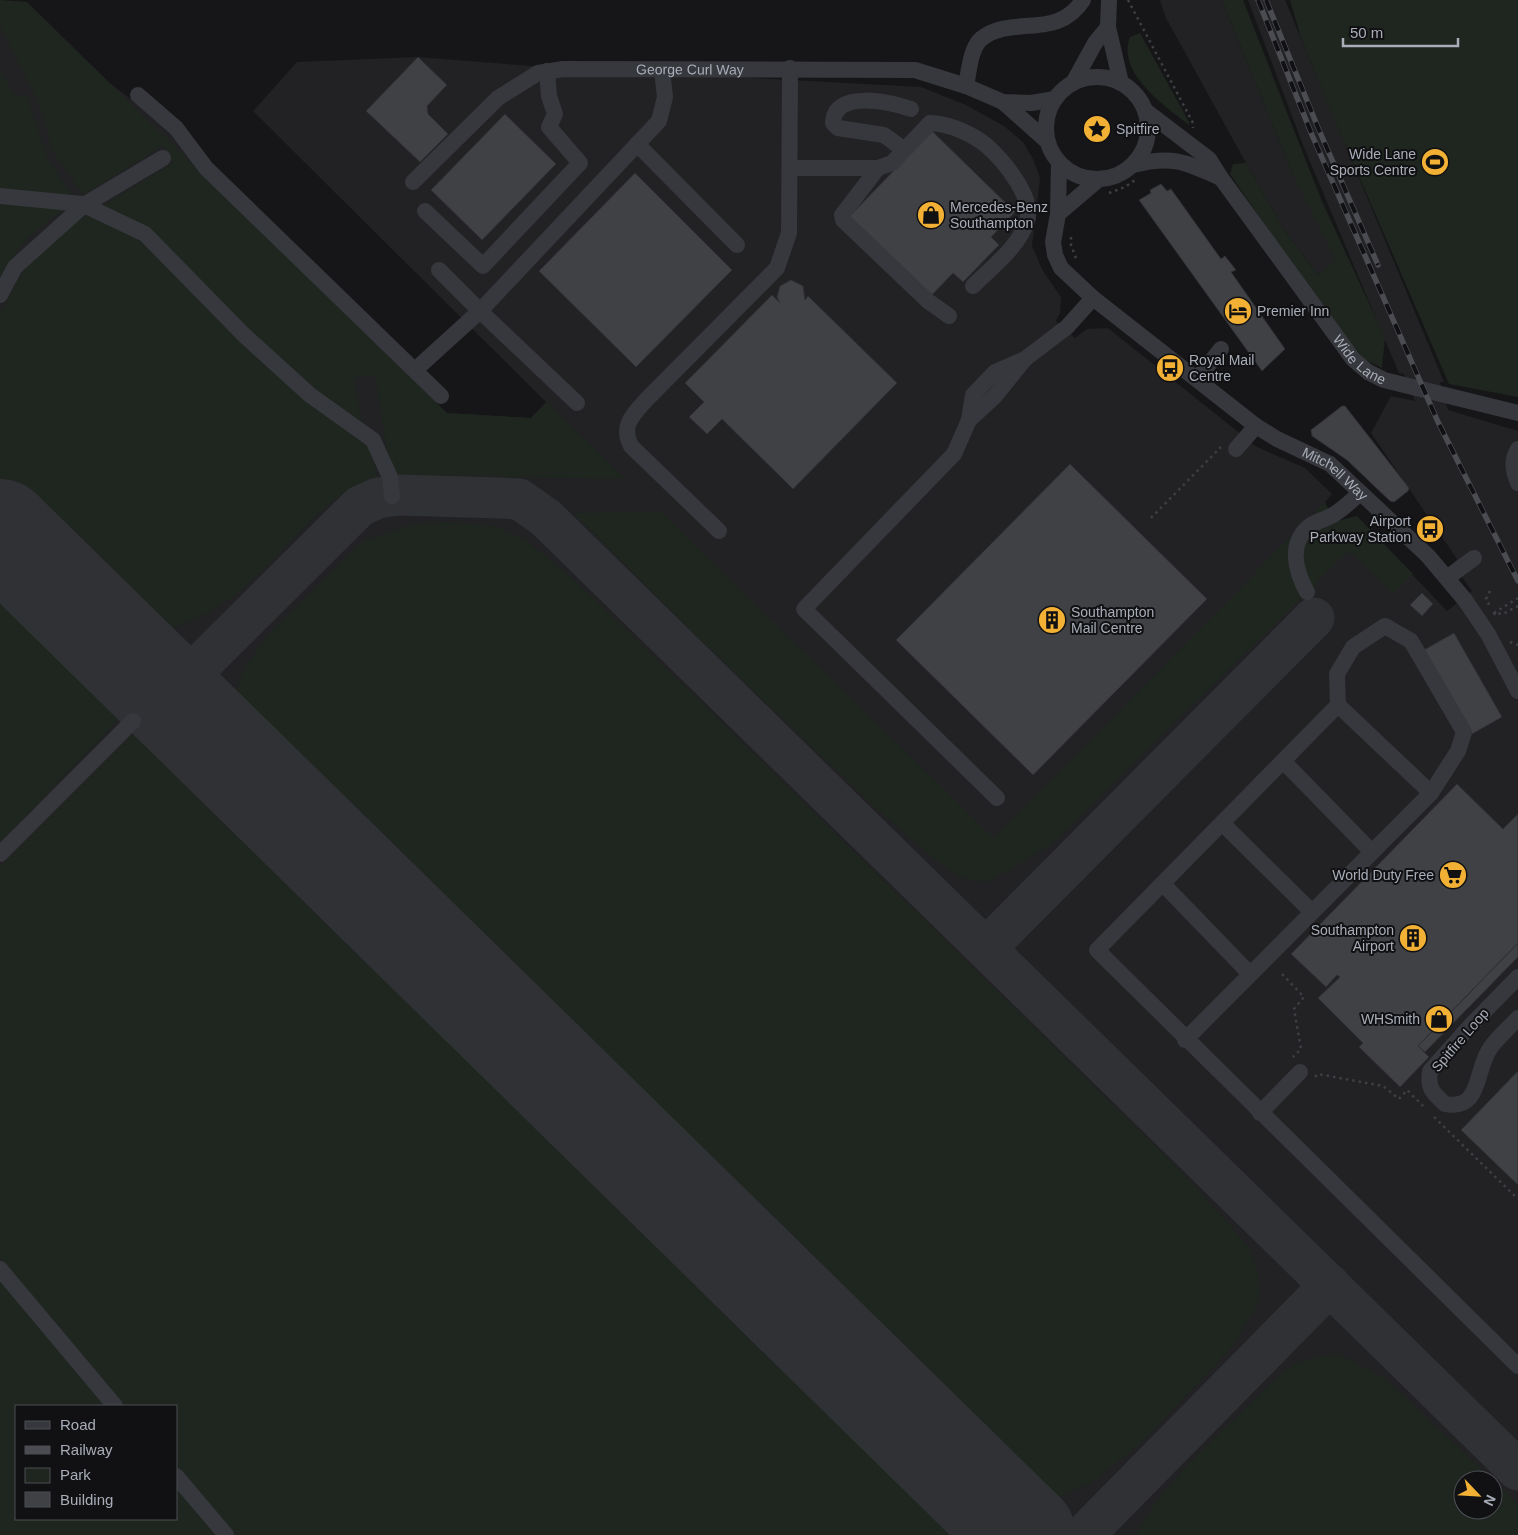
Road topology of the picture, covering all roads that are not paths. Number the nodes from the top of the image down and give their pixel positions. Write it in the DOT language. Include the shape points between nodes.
graph roads {
  1 [pos="1083,0"];
  2 [pos="1109,0"];
  3 [pos="1108,27"];
  4 [pos="790,68"];
  5 [pos="662,70"];
  6 [pos="548,71"];
  7 [pos="1073,83"];
  8 [pos="1121,83"];
  9 [pos="966,86"];
  10 [pos="138,95"];
  11 [pos="1055,99"];
  12 [pos="1003,102"];
  13 [pos="911,109"];
  14 [pos="1146,111"];
  15 [pos="1048,142"];
  16 [pos="637,144"];
  17 [pos="903,150"];
  18 [pos="164,158"];
  19 [pos="1059,163"];
  20 [pos="790,168"];
  21 [pos="878,168"];
  22 [pos="1136,171"];
  23 [pos="1221,178"];
  24 [pos="413,182"];
  25 [pos="1101,187"];
  26 [pos="0,196"];
  27 [pos="84,205"];
  28 [pos="425,211"];
  29 [pos="1058,214"];
  30 [pos="737,245"];
  31 [pos="503,247"];
  32 [pos="524,264"];
  33 [pos="439,270"];
  34 [pos="974,286"];
  35 [pos="0,295"];
  36 [pos="1094,298"];
  37 [pos="480,311"];
  38 [pos="949,316"];
  39 [pos="1221,349"];
  40 [pos="415,370"];
  41 [pos="1197,379"];
  42 [pos="441,396"];
  43 [pos="577,403"];
  44 [pos="1518,413"];
  45 [pos="1256,426"];
  46 [pos="1232,444"];
  47 [pos="1518,449"];
  48 [pos="1518,484"];
  49 [pos="1360,492"];
  50 [pos="392,496"];
  51 [pos="719,531"];
  52 [pos="1474,558"];
  53 [pos="1447,578"];
  54 [pos="1307,592"];
  55 [pos="1518,691"];
  56 [pos="1338,705"];
  57 [pos="132,721"];
  58 [pos="1283,762"];
  59 [pos="1431,793"];
  60 [pos="997,798"];
  61 [pos="1222,823"];
  62 [pos="1372,852"];
  63 [pos="0,854"];
  64 [pos="1162,884"];
  65 [pos="1312,912"];
  66 [pos="1250,974"];
  67 [pos="1518,977"];
  68 [pos="1518,1018"];
  69 [pos="1185,1040"];
  70 [pos="1300,1071"];
  71 [pos="1260,1113"];
  72 [pos="0,1269"];
  73 [pos="1518,1366"];
  74 [pos="114,1405"];
  75 [pos="178,1478"];
  76 [pos="226,1535"];
  1 -- 9 [label="street" via="1076,11 1061,21 998,31 981,39 971,56"];
  2 -- 3 [label="street"];
  3 -- 7 [label="street" via="1095,43"];
  3 -- 8 [label="street"];
  4 -- 5 [label="street, George Curl Way"];
  4 -- 9 [label="street, George Curl Way" via="915,70"];
  4 -- 20 [label="street"];
  5 -- 6 [label="street, George Curl Way"];
  5 -- 16 [label="street" via="666,97 659,122"];
  6 -- 24 [label="street, George Curl Way" via="538,73 498,98"];
  6 -- 31 [label="street" via="549,96 555,114 548,127 580,163"];
  7 -- 8 [label="street" via="1089,78 1106,78"];
  7 -- 11 [label="street"];
  8 -- 14 [label="street" via="1140,100"];
  9 -- 12 [label="street, George Curl Way"];
  10 -- 40 [label="street" via="176,128 206,168"];
  11 -- 12 [label="street, George Curl Way" via="1031,103"];
  11 -- 15 [label="street" via="1047,123"];
  12 -- 15 [label="street, George Curl Way"];
  13 -- 17 [label="street" via="883,102 850,101 843,103 833,116 833,123 838,128 884,135"];
  14 -- 22 [label="street" via="1147,140"];
  14 -- 23 [label="street, Wide Lane" via="1209,159"];
  15 -- 19 [label="street"];
  16 -- 30 [label="street"];
  16 -- 32 [label="street"];
  17 -- 21 [label="street" via="892,163"];
  17 -- 34 [label="street" via="930,123 962,130 986,146 1007,169 1026,198 1028,220 1021,234"];
  18 -- 27 [label="street"];
  19 -- 25 [label="street"];
  19 -- 29 [label="street, Mitchell Way"];
  20 -- 21 [label="street"];
  20 -- 51 [label="street" via="790,232 777,268 647,399 628,420 626,429 631,446"];
  21 -- 38 [label="street" via="842,215 843,220 928,302"];
  22 -- 23 [label="street" via="1158,159 1177,160"];
  22 -- 25 [label="street" via="1111,178"];
  23 -- 44 [label="street, Wide Lane" via="1354,359 1368,372 1384,380"];
  25 -- 29 [label="street"];
  26 -- 27 [label="street"];
  27 -- 35 [label="street" via="15,267"];
  27 -- 50 [label="street" via="145,234 244,335 310,395 373,440 390,477"];
  28 -- 31 [label="street" via="482,266"];
  29 -- 36 [label="street, Mitchell Way" via="1053,242 1055,255 1061,268"];
  31 -- 32 [label="street"];
  32 -- 37 [label="street"];
  33 -- 37 [label="street"];
  36 -- 41 [label="street, Mitchell Way"];
  36 -- 60 [label="street" via="1068,327 1025,359 992,375 973,395 969,420 954,454 804,609"];
  37 -- 40 [label="street"];
  37 -- 43 [label="street"];
  39 -- 41 [label="street"];
  40 -- 42 [label="street"];
  41 -- 45 [label="street, Mitchell Way"];
  45 -- 46 [label="street"];
  45 -- 49 [label="street, Mitchell Way" via="1330,464"];
  47 -- 48 [label="street" via="1513,466"];
  49 -- 53 [label="street, Mitchell Way"];
  49 -- 54 [label="street" via="1344,508 1312,525 1300,536 1296,547 1296,567"];
  52 -- 53 [label="street"];
  53 -- 55 [label="street, Mitchell Way" via="1488,634"];
  56 -- 58 [label="street"];
  56 -- 59 [label="street"];
  56 -- 59 [label="street" via="1337,674 1352,647 1385,626 1410,641 1464,732 1458,752"];
  57 -- 63 [label="street"];
  58 -- 61 [label="street"];
  58 -- 62 [label="street"];
  59 -- 62 [label="street"];
  61 -- 64 [label="street"];
  61 -- 65 [label="street"];
  62 -- 65 [label="street"];
  64 -- 66 [label="street"];
  64 -- 69 [label="street" via="1097,950"];
  65 -- 66 [label="street"];
  66 -- 69 [label="street"];
  67 -- 68 [label="street, Spitfire Loop" via="1430,1071 1430,1090 1445,1104 1464,1104 1476,1087 1483,1061 1491,1047"];
  69 -- 71 [label="street"];
  70 -- 71 [label="street"];
  71 -- 73 [label="street"];
  72 -- 74 [label="street"];
  75 -- 76 [label="street"];
}
